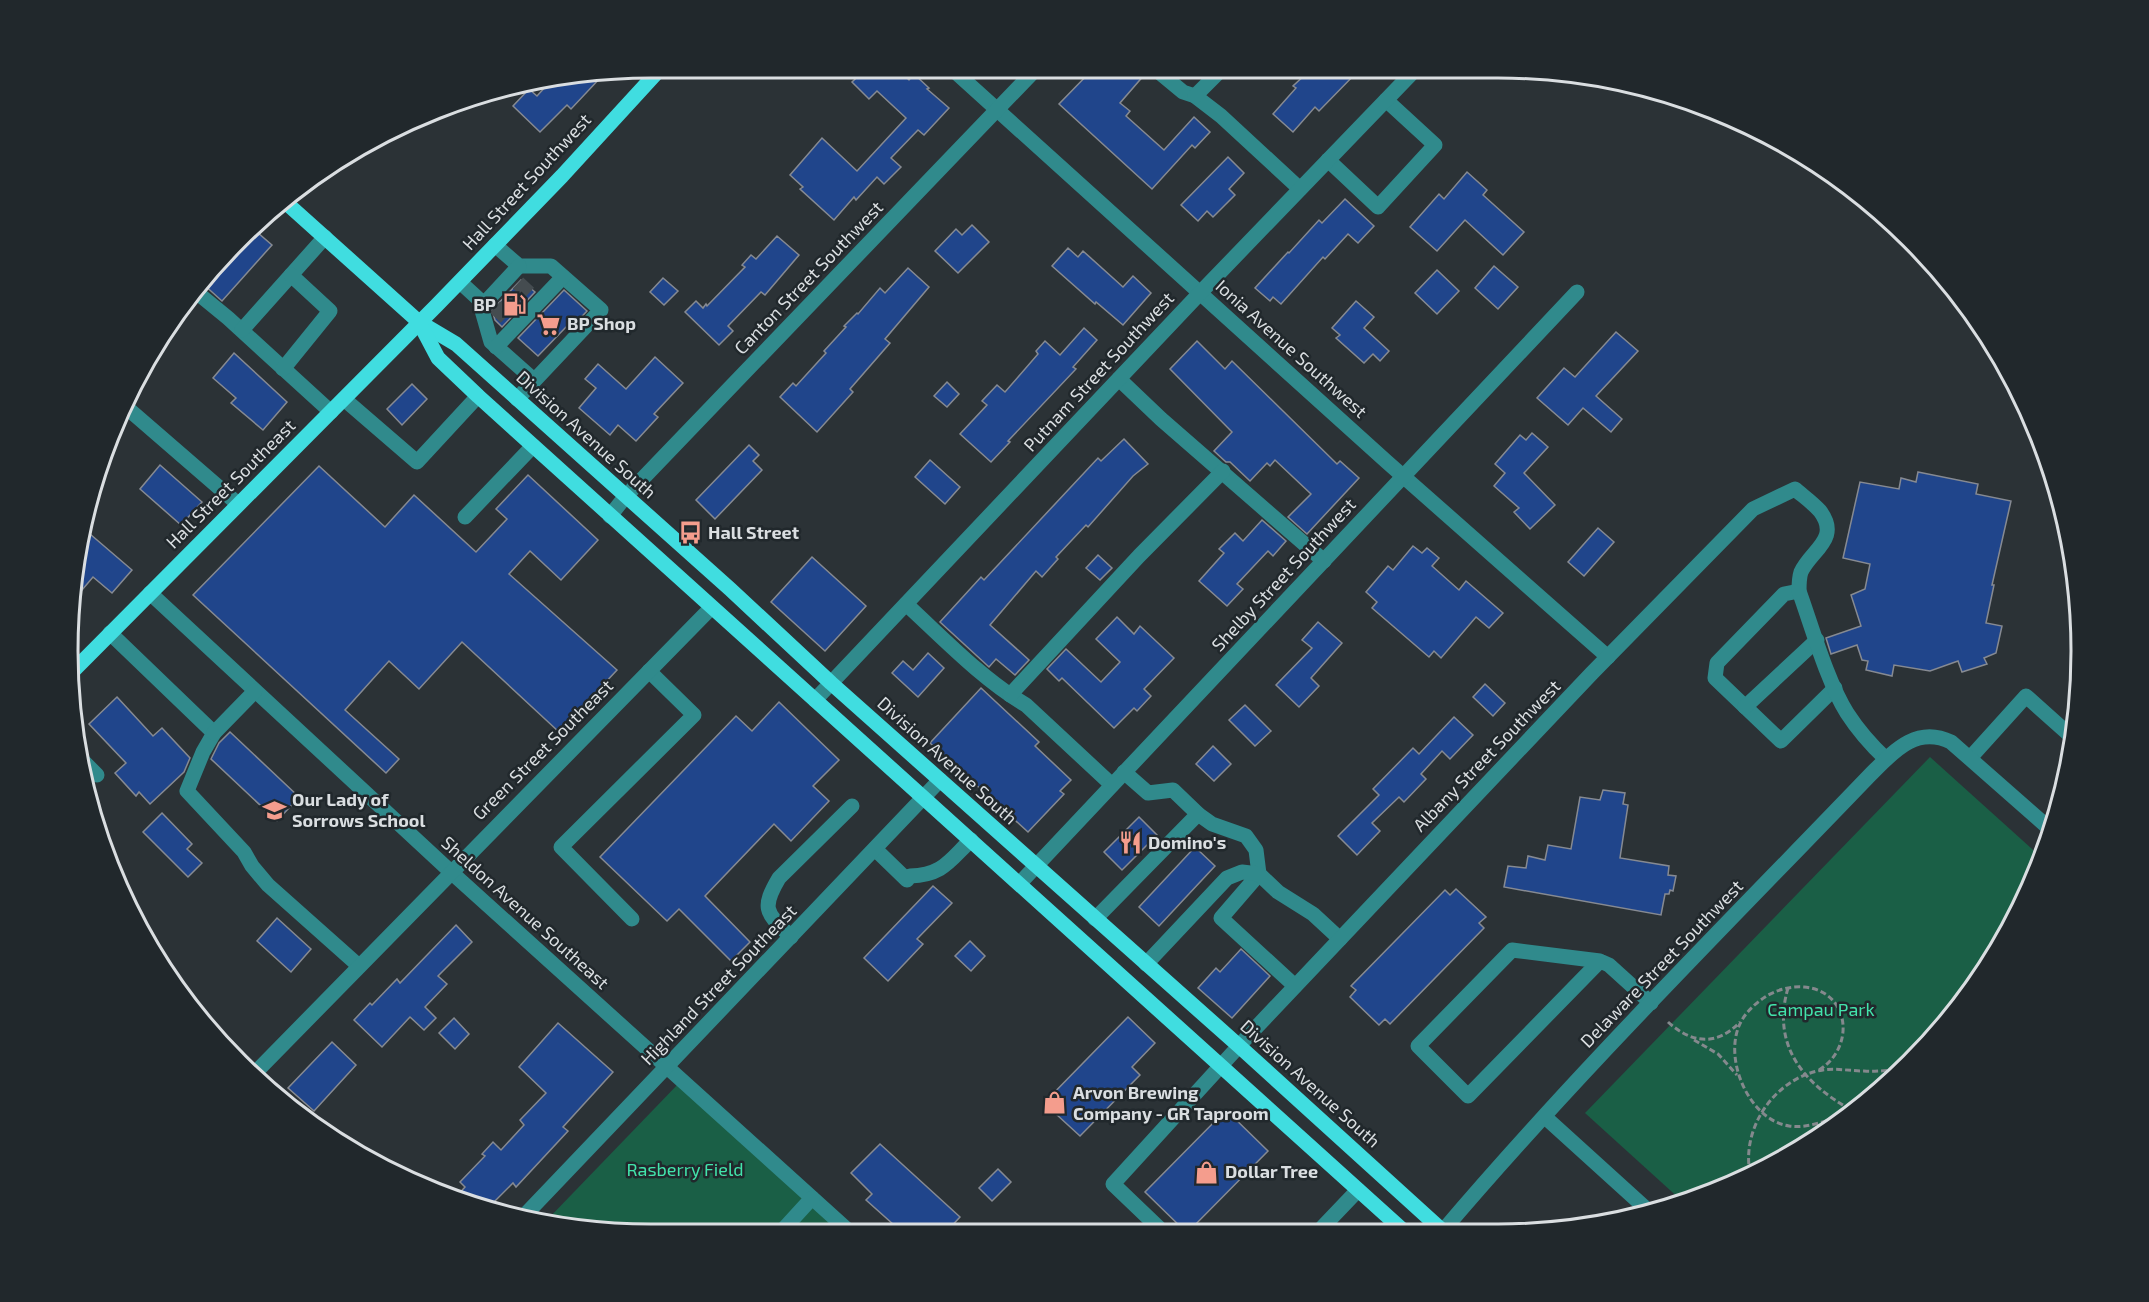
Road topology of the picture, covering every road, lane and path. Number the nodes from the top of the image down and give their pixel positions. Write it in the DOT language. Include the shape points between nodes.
graph roads {
  1 [pos="652,78"];
  2 [pos="962,78"];
  3 [pos="1027,78"];
  4 [pos="1166,78"];
  5 [pos="1213,78"];
  6 [pos="1406,78"];
  7 [pos="1195,96"];
  8 [pos="1386,100"];
  9 [pos="997,109"];
  10 [pos="1328,160"];
  11 [pos="1300,189"];
  12 [pos="290,206"];
  13 [pos="325,237"];
  14 [pos="495,245"];
  15 [pos="291,275"];
  16 [pos="516,275"];
  17 [pos="563,277"];
  18 [pos="460,282"];
  19 [pos="1577,292"];
  20 [pos="1200,293"];
  21 [pos="201,296"];
  22 [pos="494,300"];
  23 [pos="419,322"];
  24 [pos="242,330"];
  25 [pos="495,346"];
  26 [pos="477,363"];
  27 [pos="283,369"];
  28 [pos="1119,379"];
  29 [pos="534,381"];
  30 [pos="478,396"];
  31 [pos="344,399"];
  32 [pos="517,399"];
  33 [pos="131,411"];
  34 [pos="331,412"];
  35 [pos="533,446"];
  36 [pos="1223,471"];
  37 [pos="1404,477"];
  38 [pos="625,497"];
  39 [pos="238,504"];
  40 [pos="465,516"];
  41 [pos="610,516"];
  42 [pos="1324,561"];
  43 [pos="1799,591"];
  44 [pos="150,593"];
  45 [pos="906,604"];
  46 [pos="711,608"];
  47 [pos="110,633"];
  48 [pos="1817,640"];
  49 [pos="1608,657"];
  50 [pos="78,662"];
  51 [pos="649,671"];
  52 [pos="831,683"];
  53 [pos="1835,688"];
  54 [pos="255,691"];
  55 [pos="1010,696"];
  56 [pos="815,700"];
  57 [pos="1746,707"];
  58 [pos="2065,731"];
  59 [pos="214,733"];
  60 [pos="1970,758"];
  61 [pos="1886,759"];
  62 [pos="90,768"];
  63 [pos="1124,772"];
  64 [pos="97,775"];
  65 [pos="940,780"];
  66 [pos="1112,785"];
  67 [pos="923,798"];
  68 [pos="852,806"];
  69 [pos="1198,814"];
  70 [pos="2044,825"];
  71 [pos="970,840"];
  72 [pos="875,849"];
  73 [pos="1035,866"];
  74 [pos="451,872"];
  75 [pos="1260,874"];
  76 [pos="1020,884"];
  77 [pos="632,919"];
  78 [pos="1095,919"];
  79 [pos="791,937"];
  80 [pos="1340,939"];
  81 [pos="1600,961"];
  82 [pos="1146,964"];
  83 [pos="359,966"];
  84 [pos="1294,987"];
  85 [pos="1788,988"];
  86 [pos="1651,1003"];
  87 [pos="1741,1020"];
  88 [pos="1668,1022"];
  89 [pos="1690,1037"];
  90 [pos="1239,1046"];
  91 [pos="1220,1066"];
  92 [pos="666,1068"];
  93 [pos="259,1069"];
  94 [pos="1819,1070"];
  95 [pos="1888,1070"];
  96 [pos="1805,1076"];
  97 [pos="1738,1077"];
  98 [pos="1846,1107"];
  99 [pos="1762,1112"];
  100 [pos="1545,1117"];
  101 [pos="1825,1121"];
  102 [pos="1750,1166"];
  103 [pos="1358,1190"];
  104 [pos="812,1198"];
  105 [pos="1642,1205"];
  106 [pos="529,1211"];
  107 [pos="788,1224"];
  108 [pos="841,1224"];
  109 [pos="1155,1224"];
  110 [pos="1326,1224"];
  111 [pos="1396,1224"];
  112 [pos="1434,1224"];
  113 [pos="1450,1224"];
  1 -- 14 [label="main road, Hall Street Southwest"];
  2 -- 9 [label="street, Ionia Avenue Southwest"];
  3 -- 9 [label="street, Canton Street Southwest"];
  4 -- 7 [label="street"];
  5 -- 7 [label="street"];
  6 -- 8 [label="street, Putnam Street Southwest"];
  7 -- 11 [label="street"];
  8 -- 10 [label="street, Putnam Street Southwest"];
  8 -- 10 [label="street" via="1435,145 1378,207"];
  9 -- 20 [label="street, Ionia Avenue Southwest"];
  9 -- 38 [label="street, Canton Street Southwest"];
  10 -- 11 [label="street, Putnam Street Southwest"];
  11 -- 20 [label="street, Putnam Street Southwest"];
  12 -- 13 [label="main road, Division Avenue South"];
  13 -- 15 [label="street"];
  13 -- 23 [label="main road, Division Avenue South"];
  14 -- 16 [label="street"];
  14 -- 18 [label="main road, Hall Street Southwest"];
  15 -- 24 [label="street"];
  15 -- 27 [label="street" via="330,312"];
  16 -- 17 [label="street" via="551,266"];
  16 -- 22 [label="street"];
  17 -- 25 [label="street"];
  17 -- 29 [label="street" via="601,310"];
  18 -- 22 [label="street"];
  18 -- 23 [label="main road, Hall Street Southwest"];
  19 -- 37 [label="street, Shelby Street Southwest"];
  20 -- 28 [label="street, Putnam Street Southwest"];
  20 -- 37 [label="street, Ionia Avenue Southwest"];
  21 -- 24 [label="street"];
  22 -- 25 [label="street" via="481,308"];
  23 -- 26 [label="main road, Division Avenue South" via="456,344"];
  23 -- 30 [label="main road, Division Avenue South" via="438,358"];
  23 -- 31 [label="main road, Hall Street Southeast"];
  24 -- 27 [label="street"];
  25 -- 26 [label="street"];
  25 -- 29 [label="street"];
  26 -- 32 [label="main road, Division Avenue South"];
  27 -- 34 [label="street"];
  28 -- 36 [label="street"];
  28 -- 45 [label="street, Putnam Street Southwest"];
  29 -- 32 [label="street"];
  30 -- 31 [label="street" via="417,462"];
  30 -- 35 [label="main road, Division Avenue South"];
  31 -- 34 [label="main road, Hall Street Southeast"];
  32 -- 38 [label="main road, Division Avenue South"];
  33 -- 39 [label="street"];
  34 -- 39 [label="main road, Hall Street Southeast"];
  35 -- 40 [label="street"];
  35 -- 41 [label="main road, Division Avenue South"];
  36 -- 42 [label="street"];
  36 -- 55 [label="street" via="1138,556"];
  37 -- 42 [label="street, Shelby Street Southwest"];
  37 -- 49 [label="street, Ionia Avenue Southwest"];
  38 -- 41 [label="street, Canton Street Southwest"];
  38 -- 52 [label="main road, Division Avenue South"];
  39 -- 44 [label="main road, Hall Street Southeast"];
  41 -- 46 [label="main road, Division Avenue South"];
  42 -- 63 [label="street, Shelby Street Southwest"];
  43 -- 48 [label="street"];
  43 -- 49 [label="street, Albany Street Southwest" via="1802,571 1825,543 1828,531 1818,509 1795,489 1752,509"];
  43 -- 57 [label="street" via="1784,594 1717,663 1715,678"];
  44 -- 47 [label="main road, Hall Street Southeast"];
  44 -- 54 [label="street, Sheldon Avenue Southeast"];
  45 -- 52 [label="street, Putnam Street Southwest"];
  45 -- 55 [label="street"];
  46 -- 51 [label="street, Green Street Southeast"];
  46 -- 56 [label="main road, Division Avenue South"];
  47 -- 50 [label="main road, Hall Street Southeast"];
  47 -- 59 [label="street"];
  48 -- 53 [label="street"];
  48 -- 57 [label="street"];
  49 -- 80 [label="street, Albany Street Southwest"];
  51 -- 74 [label="street, Green Street Southeast"];
  51 -- 77 [label="street" via="694,715 561,847"];
  52 -- 56 [label="street, Putnam Street Southwest"];
  52 -- 65 [label="main road, Division Avenue South"];
  53 -- 57 [label="street" via="1781,741"];
  53 -- 61 [label="street" via="1846,712"];
  54 -- 59 [label="street"];
  54 -- 74 [label="street, Sheldon Avenue Southeast"];
  55 -- 66 [label="street" via="1026,705"];
  56 -- 67 [label="main road, Division Avenue South"];
  58 -- 60 [label="street" via="2026,696"];
  59 -- 83 [label="street" via="187,791 232,837 268,885"];
  60 -- 61 [label="street, Delaware Street Southwest" via="1941,737 1924,737 1900,746"];
  60 -- 70 [label="street"];
  61 -- 86 [label="street, Delaware Street Southwest"];
  62 -- 64 [label="street"];
  63 -- 66 [label="street, Shelby Street Southwest"];
  63 -- 69 [label="street" via="1148,794 1173,790"];
  65 -- 67 [label="street, Highland Street Southeast"];
  65 -- 73 [label="main road, Division Avenue South"];
  66 -- 73 [label="street, Shelby Street Southwest"];
  67 -- 71 [label="main road, Division Avenue South"];
  67 -- 72 [label="street, Highland Street Southeast"];
  68 -- 79 [label="street" via="779,878 771,893 767,906 772,918"];
  69 -- 75 [label="street" via="1212,824 1246,836 1256,850"];
  69 -- 78 [label="street"];
  71 -- 72 [label="street" via="937,872 910,876 907,880"];
  71 -- 76 [label="main road, Division Avenue South"];
  72 -- 79 [label="street, Highland Street Southeast"];
  73 -- 76 [label="street, Shelby Street Southwest"];
  73 -- 78 [label="main road, Division Avenue South"];
  74 -- 83 [label="street, Green Street Southeast"];
  74 -- 92 [label="street, Sheldon Avenue Southeast"];
  75 -- 80 [label="street"];
  75 -- 82 [label="street" via="1242,872 1227,878"];
  75 -- 84 [label="street" via="1221,918"];
  76 -- 91 [label="main road, Division Avenue South"];
  78 -- 82 [label="main road, Division Avenue South"];
  79 -- 92 [label="street, Highland Street Southeast"];
  80 -- 84 [label="street, Albany Street Southwest"];
  81 -- 81 [label="street" via="1468,1096 1418,1046 1512,950"];
  81 -- 86 [label="street"];
  82 -- 90 [label="main road, Division Avenue South"];
  83 -- 93 [label="street, Green Street Southeast"];
  84 -- 90 [label="street, Albany Street Southwest"];
  85 -- 87 [label="path" via="1759,1001"];
  85 -- 94 [label="path" via="1816,990 1832,1000 1840,1013 1844,1029 1839,1050"];
  85 -- 96 [label="path" via="1783,1007 1786,1036"];
  86 -- 100 [label="street, Delaware Street Southwest"];
  87 -- 89 [label="path" via="1719,1037"];
  87 -- 97 [label="path" via="1735,1049"];
  88 -- 89 [label="path"];
  89 -- 97 [label="path" via="1718,1054"];
  90 -- 91 [label="street, Albany Street Southwest"];
  90 -- 112 [label="main road, Division Avenue South"];
  91 -- 103 [label="main road, Division Avenue South"];
  91 -- 109 [label="street, Albany Street Southwest" via="1113,1184"];
  92 -- 104 [label="street, Sheldon Avenue Southeast"];
  92 -- 106 [label="street, Highland Street Southeast"];
  94 -- 95 [label="path"];
  94 -- 96 [label="path"];
  96 -- 98 [label="path"];
  96 -- 99 [label="path" via="1781,1091"];
  97 -- 99 [label="path"];
  99 -- 101 [label="path" via="1774,1121 1797,1126"];
  99 -- 102 [label="path" via="1749,1148"];
  100 -- 105 [label="street"];
  100 -- 113 [label="street, Delaware Street Southwest"];
  103 -- 110 [label="street"];
  103 -- 111 [label="main road, Division Avenue South"];
  104 -- 107 [label="street"];
  104 -- 108 [label="street, Sheldon Avenue Southeast"];
}
